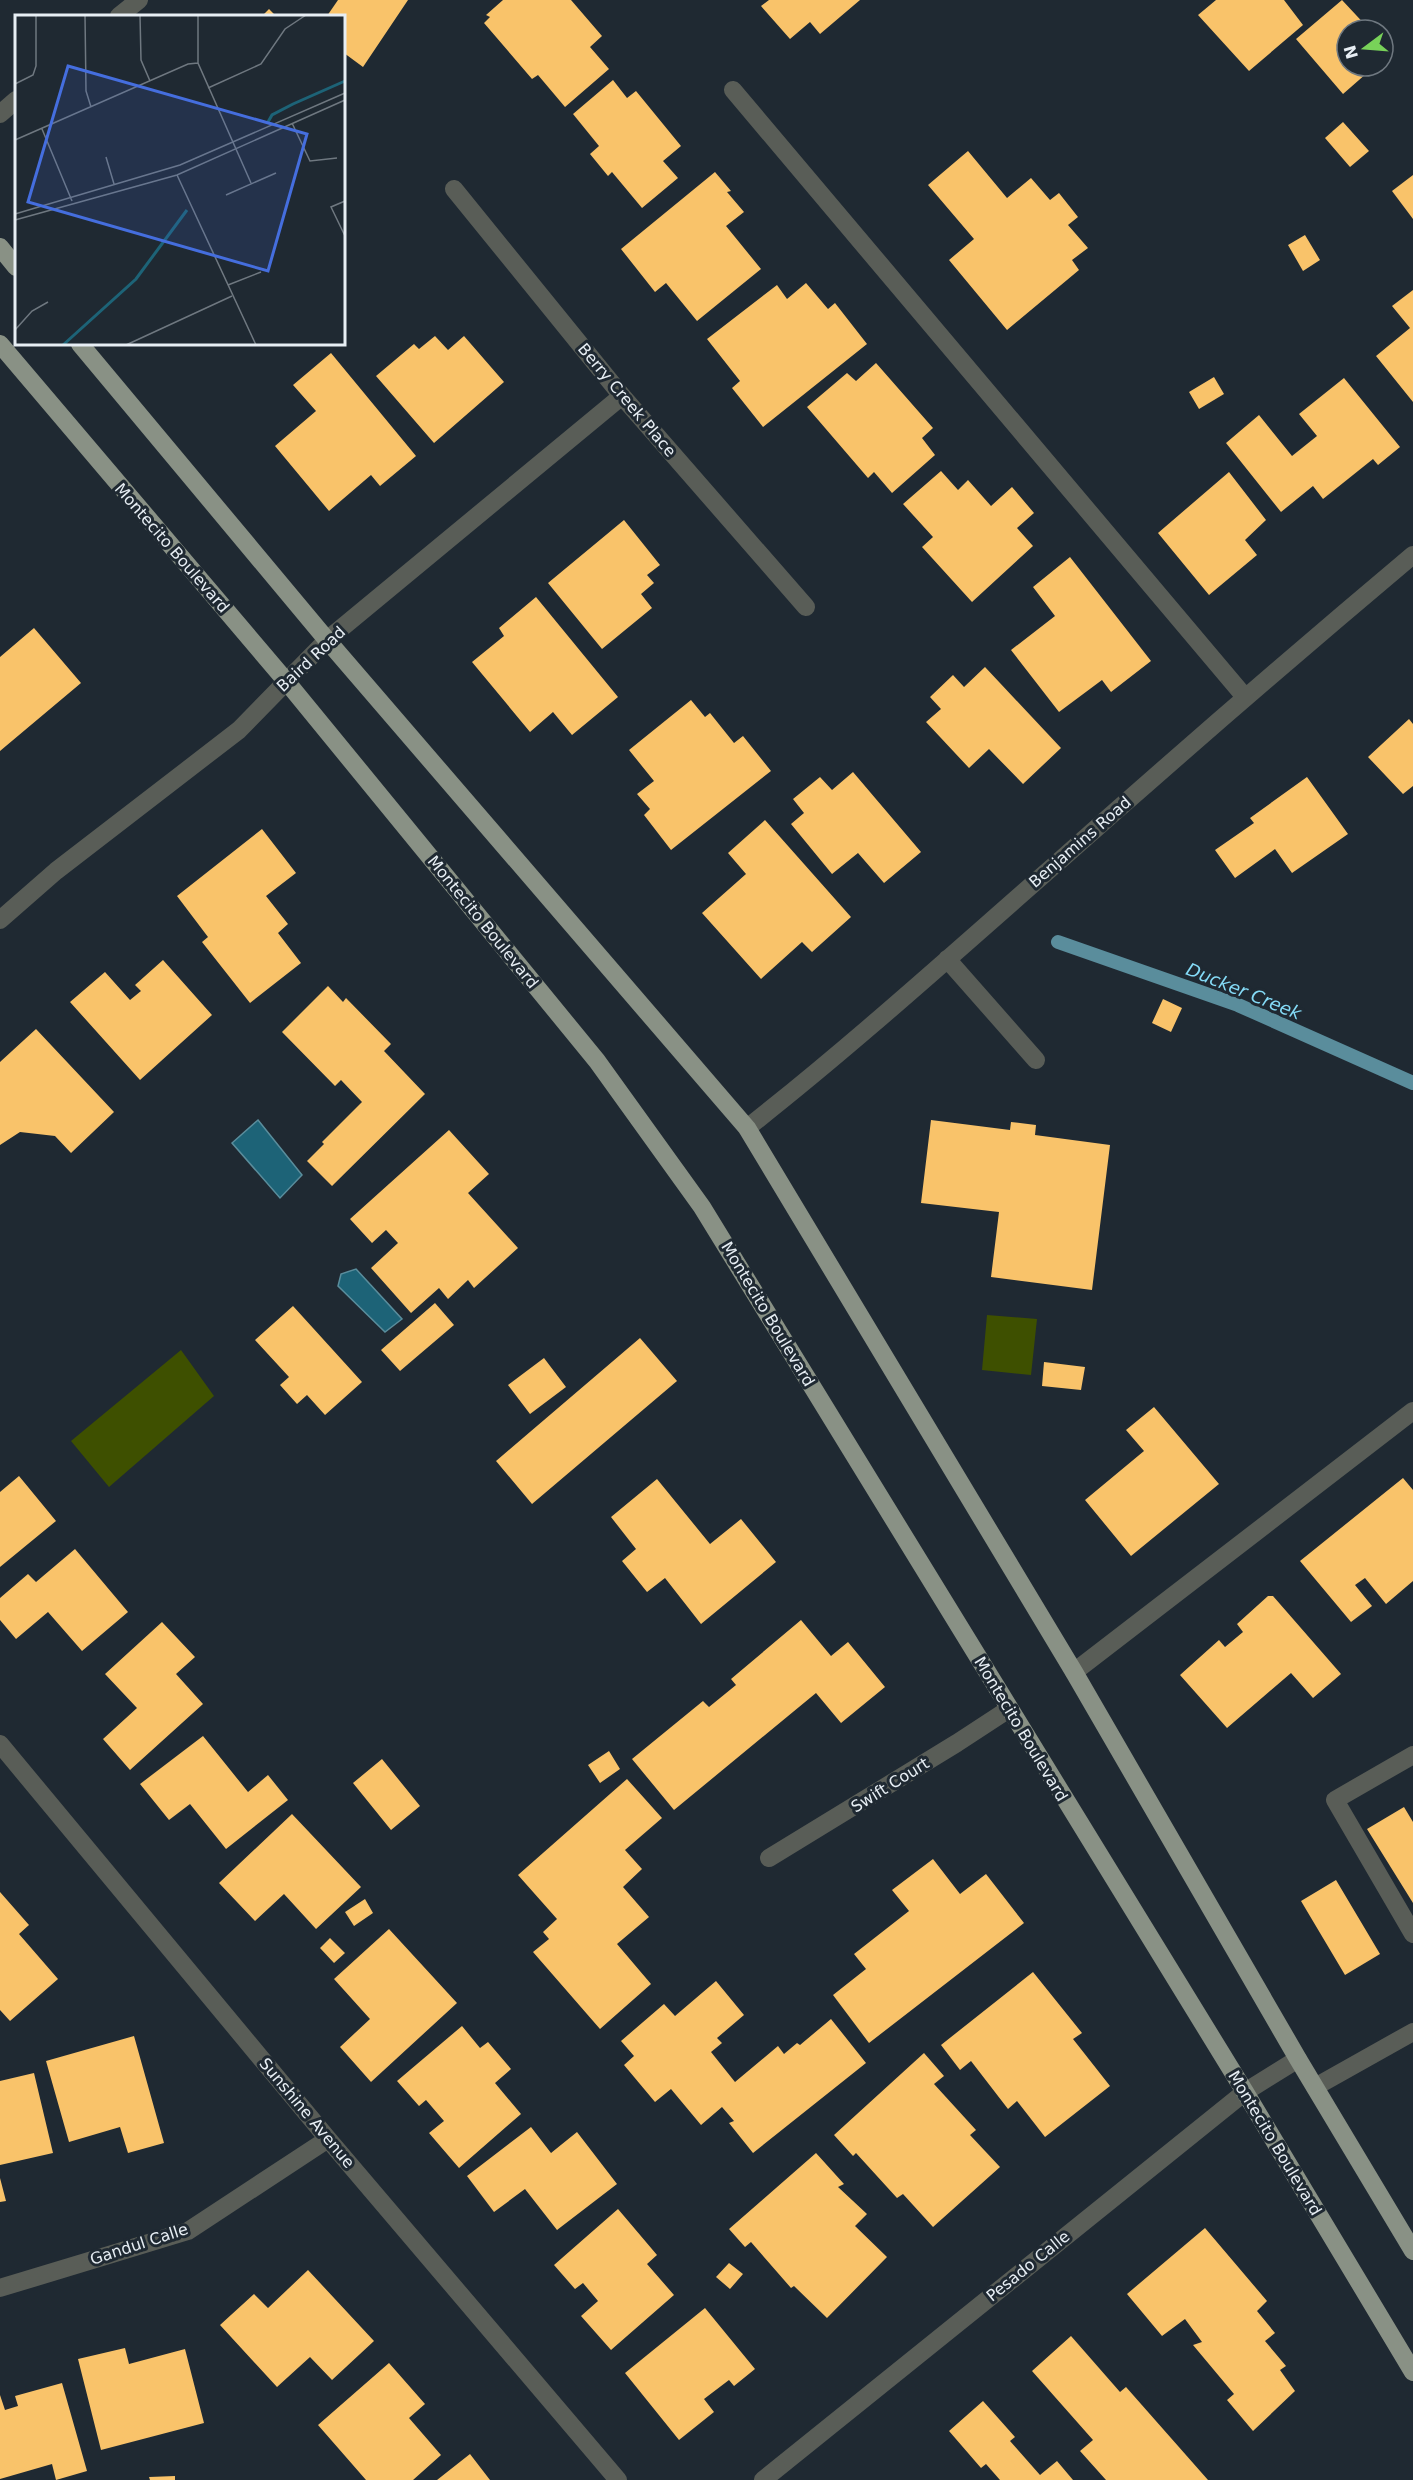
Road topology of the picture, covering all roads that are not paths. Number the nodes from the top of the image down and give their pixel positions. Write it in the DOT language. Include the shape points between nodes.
graph roads {
  1 [pos="139,0"];
  2 [pos="120,15"];
  3 [pos="733,90"];
  4 [pos="15,101"];
  5 [pos="0,114"];
  6 [pos="454,189"];
  7 [pos="0,247"];
  8 [pos="15,266"];
  9 [pos="0,344"];
  10 [pos="81,345"];
  11 [pos="622,396"];
  12 [pos="1413,555"];
  13 [pos="806,607"];
  14 [pos="327,640"];
  15 [pos="286,681"];
  16 [pos="1245,696"];
  17 [pos="0,920"];
  18 [pos="947,959"];
  19 [pos="1036,1060"];
  20 [pos="747,1128"];
  21 [pos="1413,1411"];
  22 [pos="1074,1672"];
  23 [pos="1009,1709"];
  24 [pos="0,1744"];
  25 [pos="1413,1755"];
  26 [pos="769,1858"];
  27 [pos="1413,1935"];
  28 [pos="1413,2032"];
  29 [pos="1298,2060"];
  30 [pos="1316,2087"];
  31 [pos="1245,2092"];
  32 [pos="328,2139"];
  33 [pos="1413,2251"];
  34 [pos="0,2288"];
  35 [pos="1413,2372"];
  36 [pos="618,2480"];
  37 [pos="763,2480"];
  1 -- 2 [label="street"];
  3 -- 16 [label="street"];
  4 -- 5 [label="street"];
  6 -- 11 [label="street, Berry Creek Place"];
  7 -- 8 [label="main road"];
  9 -- 15 [label="main road, Montecito Boulevard"];
  10 -- 14 [label="main road"];
  11 -- 13 [label="street, Berry Creek Place"];
  11 -- 14 [label="street, Baird Road"];
  12 -- 16 [label="street, Benjamins Road"];
  14 -- 15 [label="street, Baird Road"];
  14 -- 20 [label="main road"];
  15 -- 17 [label="street, Baird Road" via="239,730 56,871"];
  15 -- 23 [label="main road, Montecito Boulevard" via="597,1061 702,1207"];
  16 -- 18 [label="street, Benjamins Road"];
  18 -- 19 [label="street"];
  18 -- 20 [label="street, Benjamins Road"];
  20 -- 22 [label="main road"];
  21 -- 22 [label="street"];
  22 -- 29 [label="main road"];
  23 -- 26 [label="street, Swift Court"];
  23 -- 31 [label="main road, Montecito Boulevard"];
  24 -- 32 [label="street, Sunshine Avenue"];
  25 -- 27 [label="street" via="1335,1800"];
  28 -- 30 [label="street"];
  29 -- 30 [label="main road"];
  29 -- 31 [label="street, Pesado Calle"];
  30 -- 33 [label="main road"];
  31 -- 35 [label="main road, Montecito Boulevard"];
  31 -- 37 [label="street, Pesado Calle"];
  32 -- 34 [label="street, Gandul Calle" via="188,2231"];
  32 -- 36 [label="street, Sunshine Avenue"];
}
